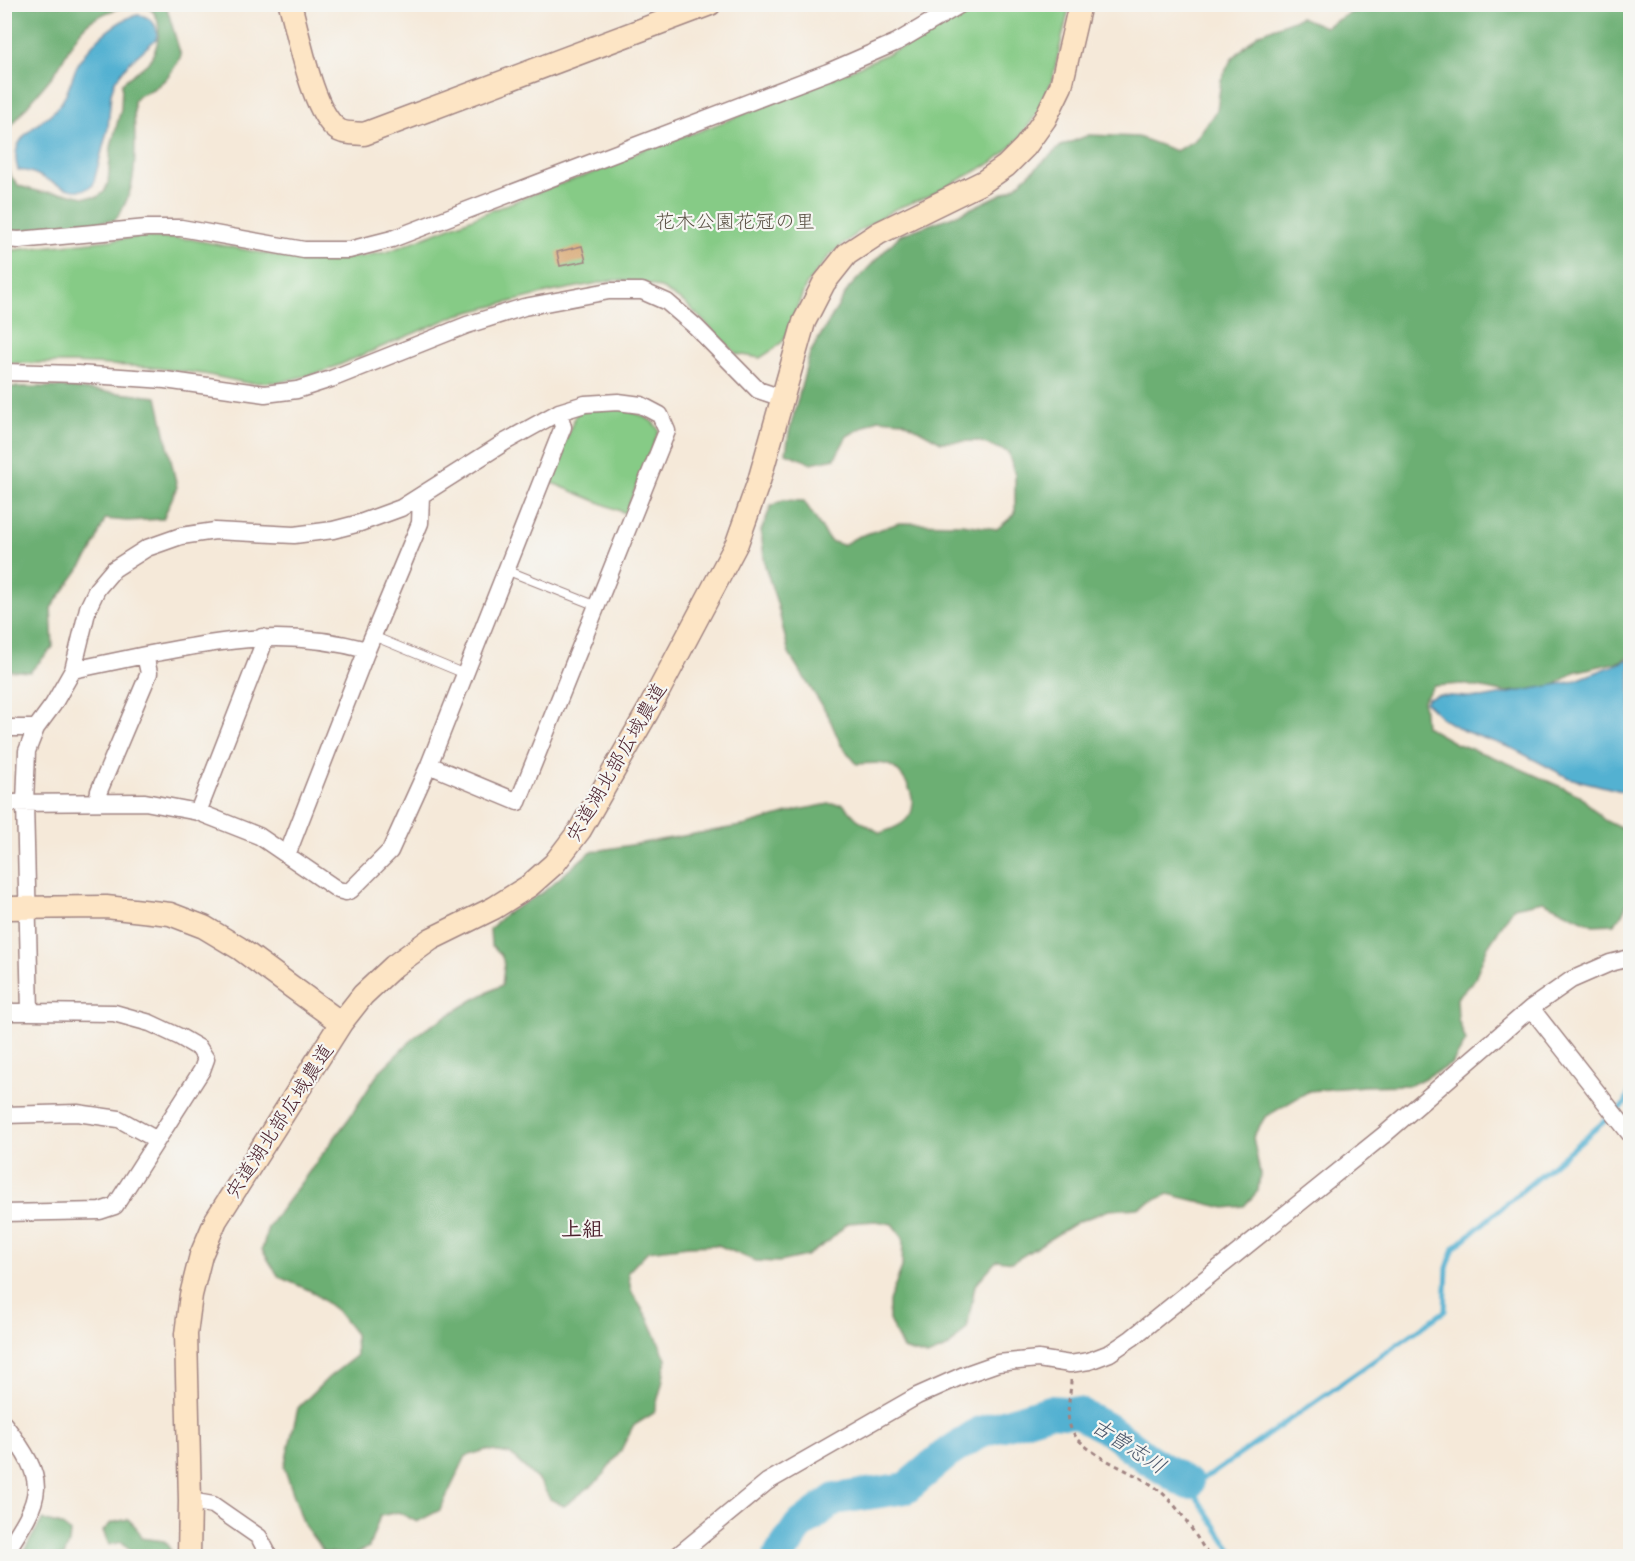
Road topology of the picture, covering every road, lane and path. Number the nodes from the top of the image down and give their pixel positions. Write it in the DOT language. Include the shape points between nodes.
graph roads {
  1 [pos="290,4"];
  2 [pos="710,4"];
  3 [pos="962,4"];
  4 [pos="1080,4"];
  5 [pos="4,239"];
  6 [pos="4,372"];
  7 [pos="782,398"];
  8 [pos="559,412"];
  9 [pos="421,496"];
  10 [pos="506,570"];
  11 [pos="597,606"];
  12 [pos="262,637"];
  13 [pos="370,643"];
  14 [pos="145,656"];
  15 [pos="73,670"];
  16 [pos="465,674"];
  17 [pos="4,728"];
  18 [pos="36,728"];
  19 [pos="429,765"];
  20 [pos="97,802"];
  21 [pos="4,803"];
  22 [pos="25,803"];
  23 [pos="198,812"];
  24 [pos="287,855"];
  25 [pos="4,908"];
  26 [pos="28,908"];
  27 [pos="1630,958"];
  28 [pos="1531,1008"];
  29 [pos="4,1012"];
  30 [pos="30,1012"];
  31 [pos="341,1023"];
  32 [pos="4,1115"];
  33 [pos="1630,1134"];
  34 [pos="157,1140"];
  35 [pos="4,1213"];
  36 [pos="1069,1398"];
  37 [pos="4,1424"];
  38 [pos="190,1501"];
  39 [pos="4,1555"];
  40 [pos="189,1557"];
  41 [pos="269,1557"];
  42 [pos="677,1557"];
  43 [pos="1209,1557"];
  1 -- 2 [label="street" via="318,103 326,118 339,131 364,134"];
  3 -- 5 [label="street" via="897,42 828,72 392,239 349,250 304,250 181,228"];
  4 -- 7 [label="street, 宍道湖北部広域農道" via="1061,86 1025,147 983,182 879,232 847,254 824,283 804,322"];
  6 -- 7 [label="street" via="165,380 266,394 320,383 467,325 524,307 609,291 642,291 668,302 758,390"];
  7 -- 31 [label="street, 宍道湖北部広域農道" via="737,543 580,830 554,864 530,886 431,939 394,966"];
  8 -- 9 [label="street"];
  8 -- 10 [label="street" via="563,427"];
  8 -- 11 [label="street" via="585,404 641,405 660,415 667,431"];
  9 -- 13 [label="street" via="420,524"];
  9 -- 15 [label="street" via="401,508 333,530 294,535 215,531 181,536 147,548 114,569 97,589 88,608"];
  10 -- 11 [label="lane"];
  10 -- 16 [label="street"];
  11 -- 19 [label="street" via="518,802"];
  12 -- 13 [label="street"];
  12 -- 14 [label="street"];
  12 -- 23 [label="street" via="262,648"];
  13 -- 16 [label="lane"];
  13 -- 24 [label="street"];
  14 -- 15 [label="street"];
  14 -- 20 [label="street" via="149,673"];
  15 -- 18 [label="street"];
  16 -- 19 [label="street"];
  17 -- 18 [label="street"];
  18 -- 22 [label="street" via="27,751"];
  19 -- 24 [label="street" via="390,851 351,890 338,890"];
  20 -- 22 [label="street"];
  20 -- 23 [label="street" via="144,802"];
  21 -- 22 [label="street"];
  22 -- 26 [label="street"];
  23 -- 24 [label="street" via="259,836"];
  25 -- 26 [label="street"];
  26 -- 30 [label="street"];
  26 -- 31 [label="street" via="106,907 170,914 204,927 239,948"];
  27 -- 28 [label="street" via="1571,980"];
  28 -- 33 [label="street"];
  28 -- 42 [label="street" via="1301,1203 1125,1343 1099,1357 1070,1364 1038,1359 998,1363 917,1396 767,1482"];
  29 -- 30 [label="street"];
  30 -- 34 [label="street" via="114,1013 150,1023 199,1047 205,1065"];
  31 -- 38 [label="street, 宍道湖北部広域農道" via="216,1220 201,1254 190,1295 186,1334"];
  32 -- 34 [label="street" via="77,1113 119,1119"];
  34 -- 35 [label="street" via="120,1200 109,1209"];
  36 -- 43 [label="path" via="1068,1420 1087,1448 1156,1488 1176,1507"];
  37 -- 39 [label="street" via="26,1452 36,1492 29,1517"];
  38 -- 40 [label="street, 宍道湖北部広域農道"];
  38 -- 41 [label="street" via="213,1505 249,1530 258,1537"];
}
